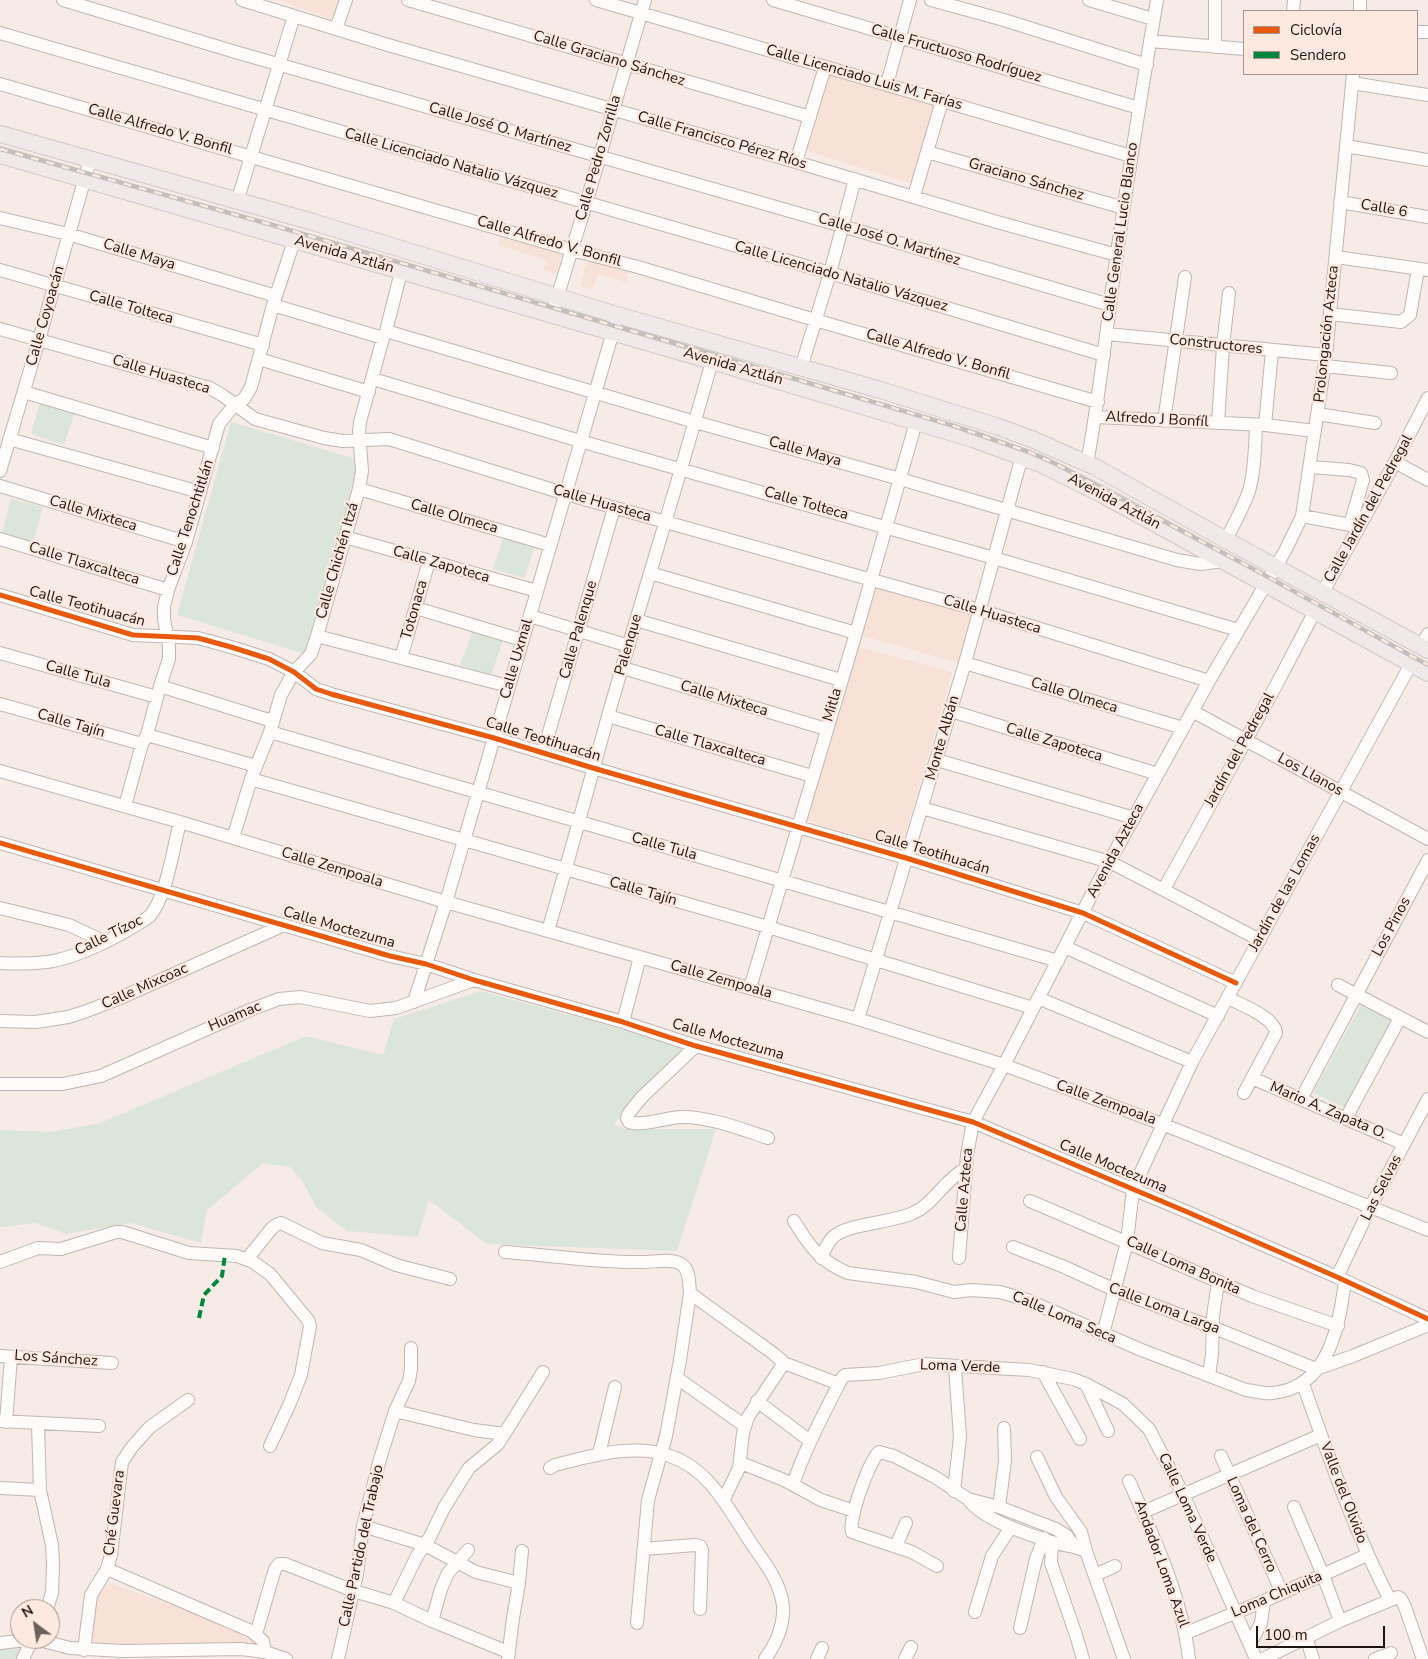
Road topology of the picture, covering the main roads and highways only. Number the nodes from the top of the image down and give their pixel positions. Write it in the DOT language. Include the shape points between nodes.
graph roads {
  1 [pos="0,134"];
  2 [pos="0,155"];
  3 [pos="1426,644"];
  4 [pos="1428,673"];
  1 -- 3 [label="main road, Avenida Aztlán" via="329,227 999,427 1088,463 1323,592"];
  2 -- 4 [label="main road, Avenida Aztlán" via="712,361 1022,456 1068,476"];
}
